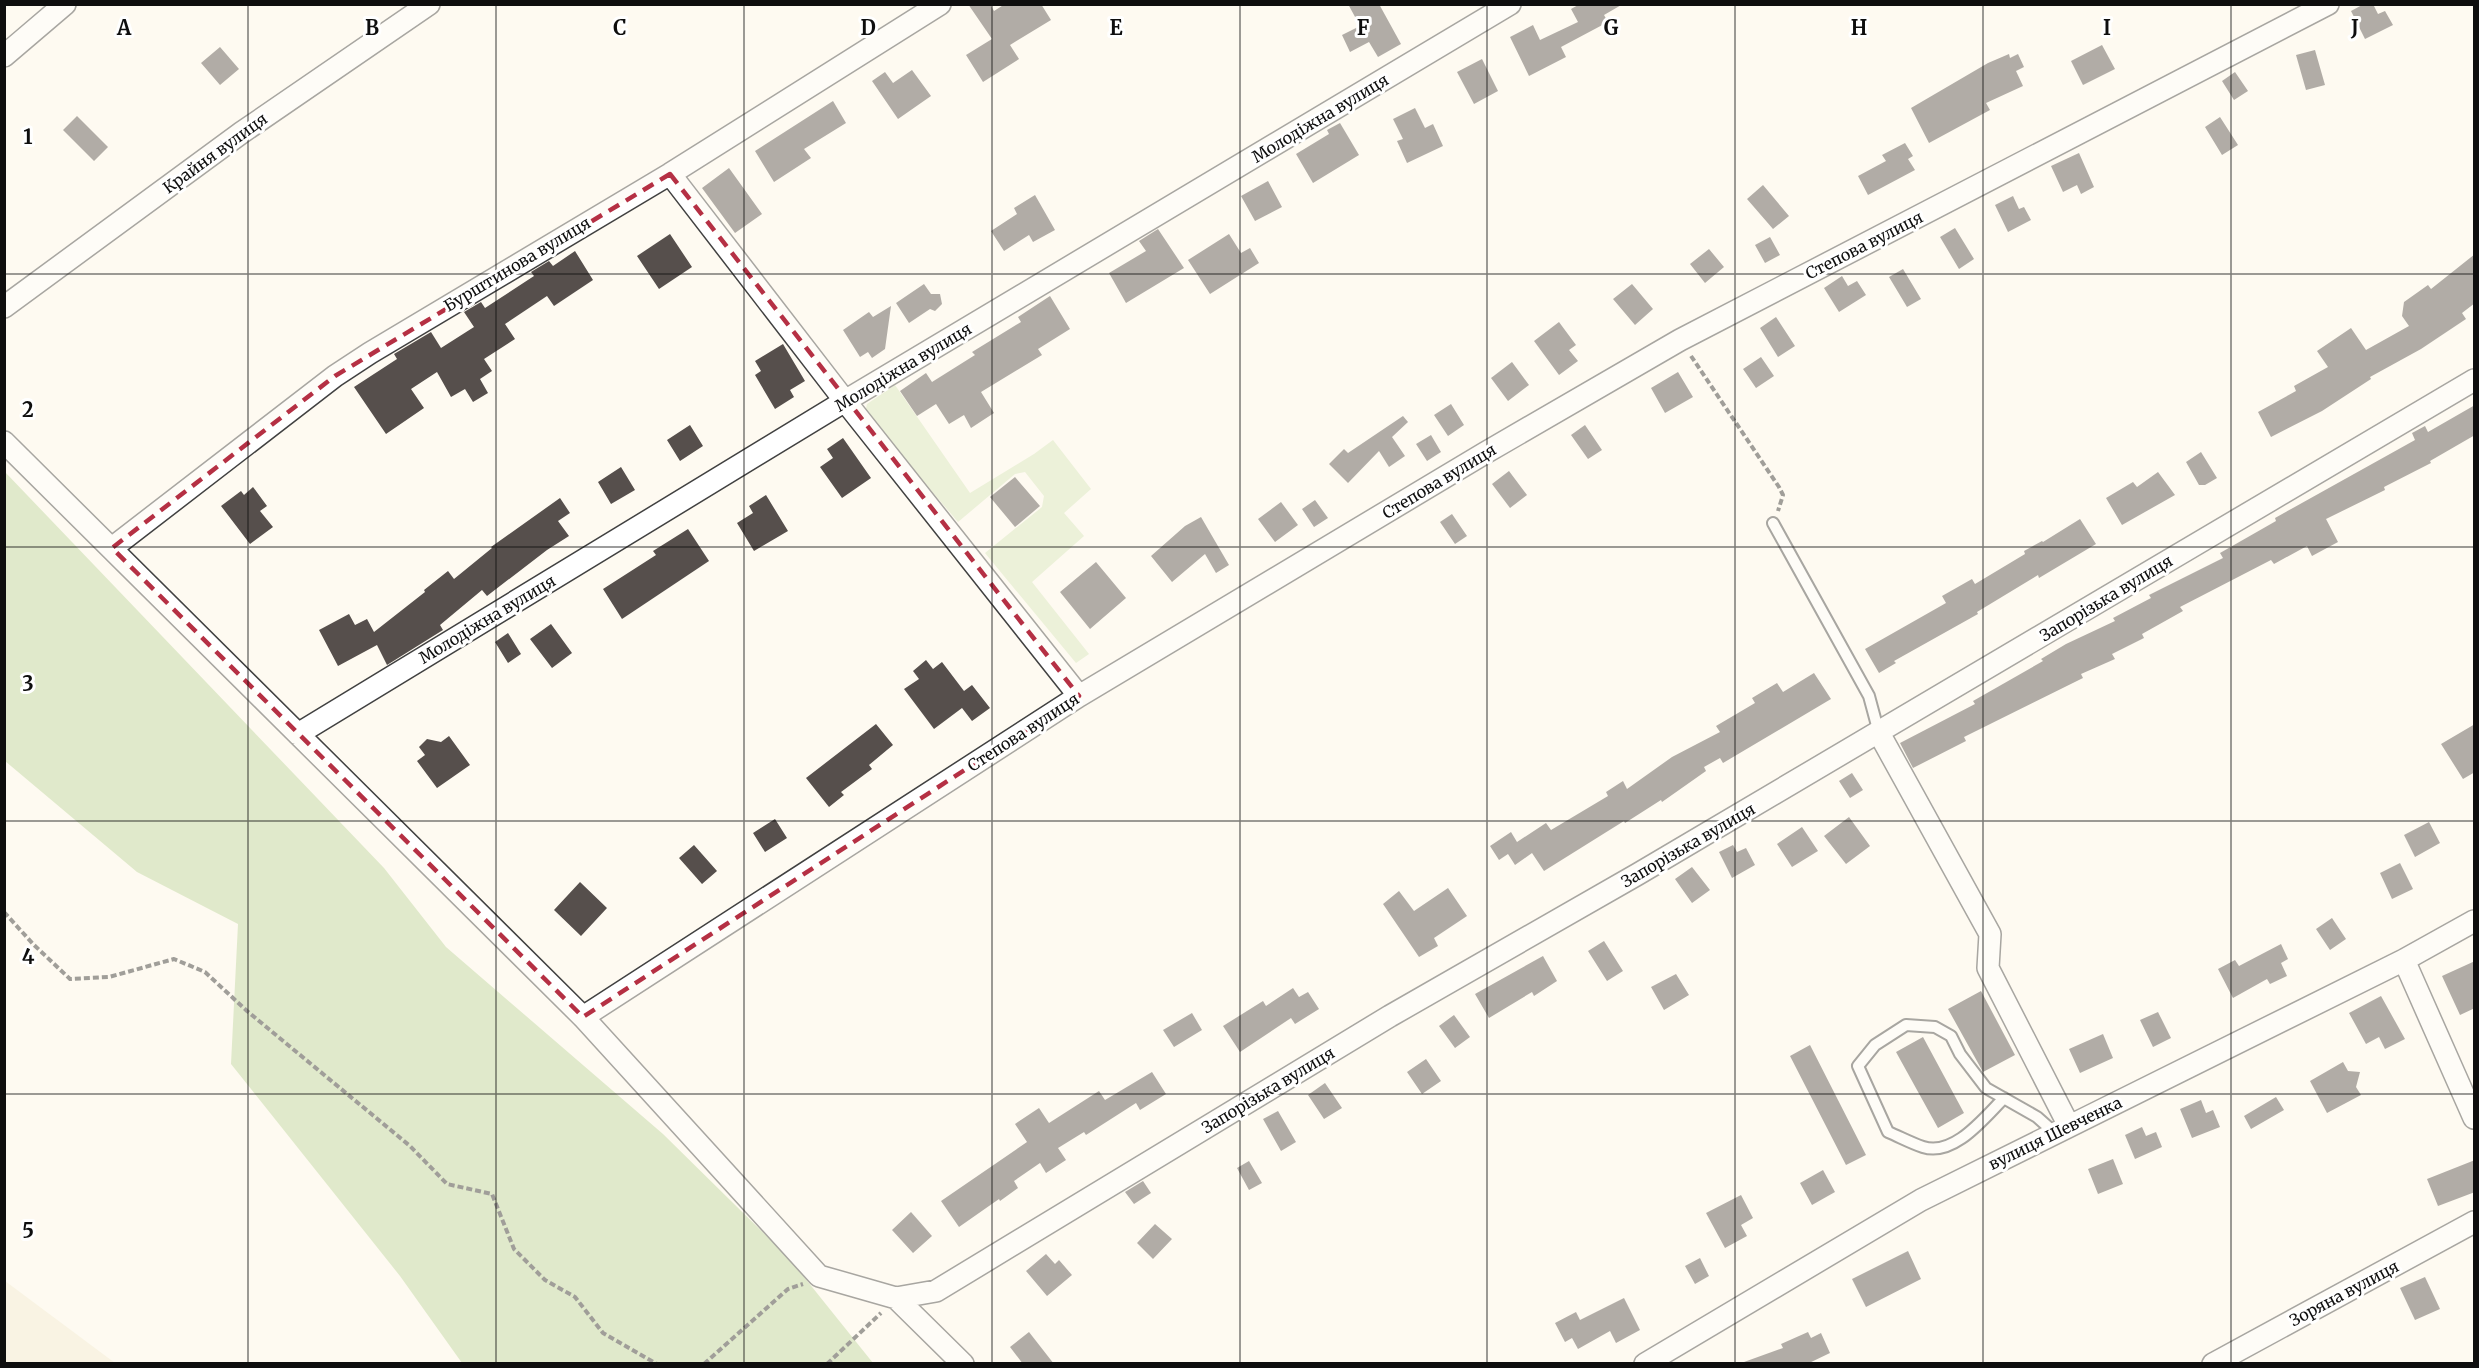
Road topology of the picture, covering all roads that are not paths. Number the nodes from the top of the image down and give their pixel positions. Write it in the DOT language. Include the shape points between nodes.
graph roads {
  1 [pos="65,4"];
  2 [pos="429,4"];
  3 [pos="940,4"];
  4 [pos="1510,4"];
  5 [pos="2328,4"];
  6 [pos="4,56"];
  7 [pos="670,174"];
  8 [pos="4,307"];
  9 [pos="2475,380"];
  10 [pos="845,401"];
  11 [pos="4,442"];
  12 [pos="1773,523"];
  13 [pos="112,548"];
  14 [pos="1079,696"];
  15 [pos="1879,733"];
  16 [pos="298,734"];
  17 [pos="2475,921"];
  18 [pos="2404,960"];
  19 [pos="583,1017"];
  20 [pos="2004,1098"];
  21 [pos="2475,1118"];
  22 [pos="2062,1130"];
  23 [pos="2472,1231"];
  24 [pos="896,1298"];
  25 [pos="963,1364"];
  26 [pos="1645,1364"];
  27 [pos="2213,1364"];
  1 -- 6 [label="street"];
  2 -- 8 [label="street, Крайня вулиця" via="241,133"];
  3 -- 7 [label="street, Бурштинова вулиця"];
  4 -- 10 [label="street, Молодіжна вулиця"];
  5 -- 14 [label="street, Степова вулиця" via="1680,340"];
  7 -- 10 [label="street"];
  7 -- 13 [label="street, Бурштинова вулиця" via="352,364"];
  9 -- 15 [label="street, Запорізька вулиця"];
  10 -- 14 [label="street"];
  10 -- 16 [label="street, Молодіжна вулиця"];
  11 -- 13 [label="street"];
  12 -- 15 [label="lane" via="1869,696"];
  13 -- 16 [label="street"];
  14 -- 19 [label="street, Степова вулиця"];
  15 -- 22 [label="street" via="1990,934 1988,968"];
  15 -- 24 [label="street, Запорізька вулиця" via="1390,1016 936,1291"];
  16 -- 19 [label="street"];
  17 -- 18 [label="street, вулиця Шевченка"];
  18 -- 21 [label="street"];
  18 -- 22 [label="street, вулиця Шевченка"];
  19 -- 24 [label="street" via="819,1276"];
  20 -- 20 [label="lane" via="1986,1088 1951,1036 1935,1027 1906,1025 1875,1045 1858,1066 1888,1132 1925,1148 1951,1145"];
  20 -- 22 [label="lane"];
  22 -- 26 [label="street, вулиця Шевченка" via="1921,1200"];
  23 -- 27 [label="street, Зоряна вулиця"];
  24 -- 25 [label="street"];
}
